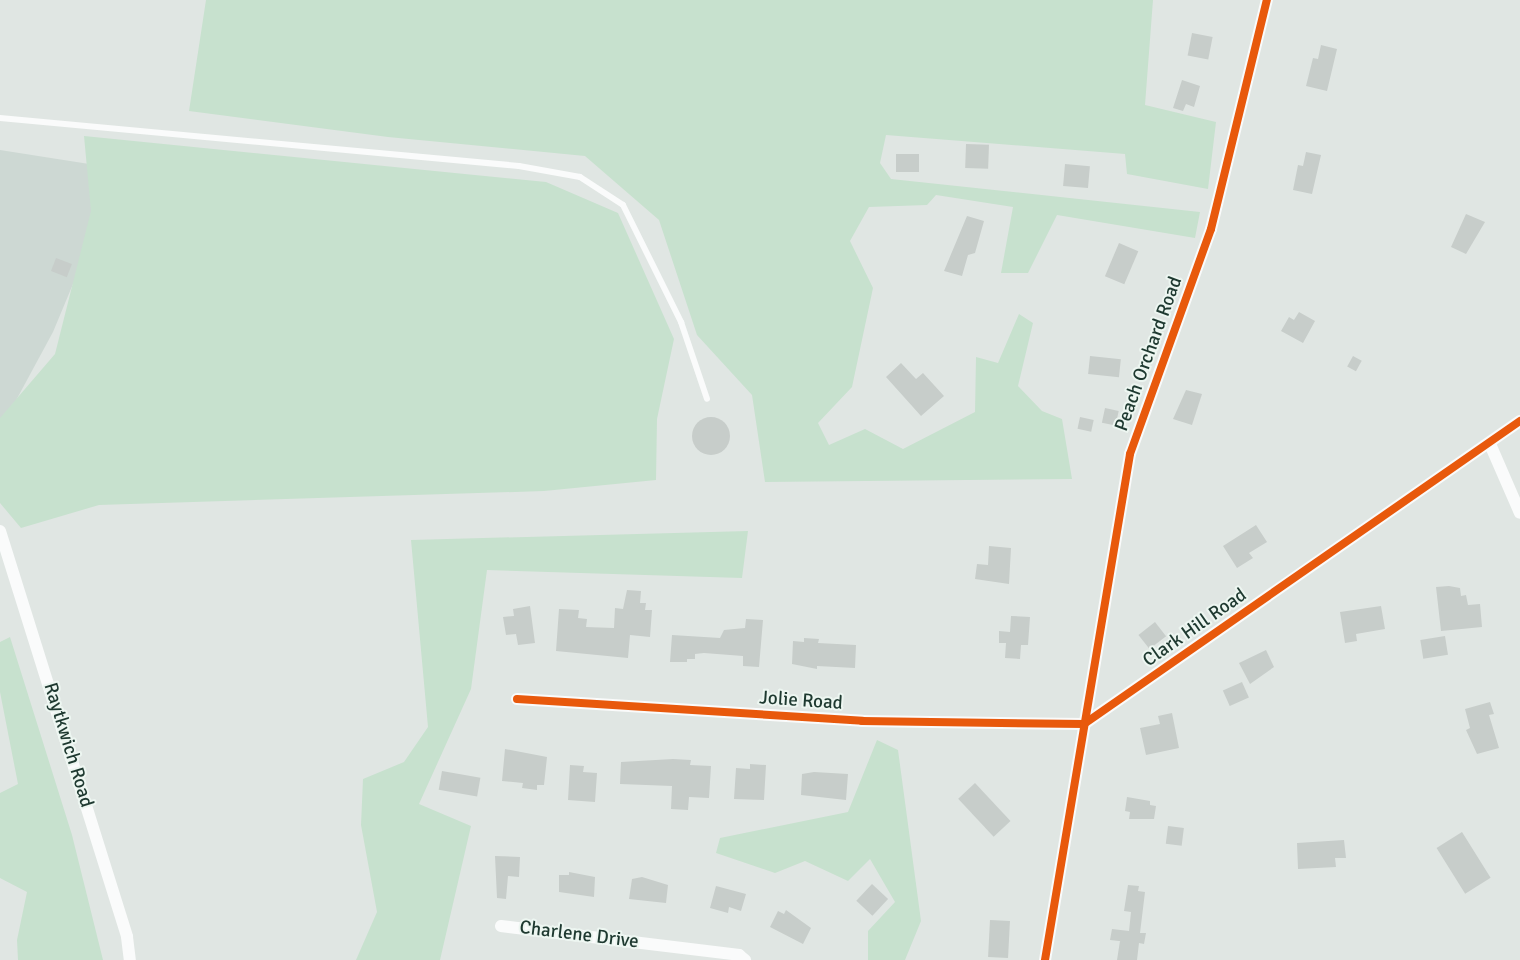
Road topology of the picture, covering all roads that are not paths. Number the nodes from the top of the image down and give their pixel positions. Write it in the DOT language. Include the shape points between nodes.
graph roads {
  1 [pos="1267,0"];
  2 [pos="0,118"];
  3 [pos="707,399"];
  4 [pos="1520,421"];
  5 [pos="1490,444"];
  6 [pos="1520,513"];
  7 [pos="0,531"];
  8 [pos="517,699"];
  9 [pos="1084,724"];
  10 [pos="501,926"];
  11 [pos="130,960"];
  12 [pos="745,960"];
  13 [pos="1045,960"];
  1 -- 9 [label="street, Peach Orchard Road" via="1211,229 1130,454"];
  2 -- 3 [label="lane" via="510,165 580,177 623,206 681,322"];
  4 -- 5 [label="street, Clark Hill Road"];
  5 -- 6 [label="street"];
  5 -- 9 [label="street, Clark Hill Road"];
  7 -- 11 [label="street, Raytkwich Road" via="127,937"];
  8 -- 9 [label="street, Jolie Road" via="862,721"];
  9 -- 13 [label="street"];
  10 -- 12 [label="street, Charlene Drive" via="729,954"];
}
